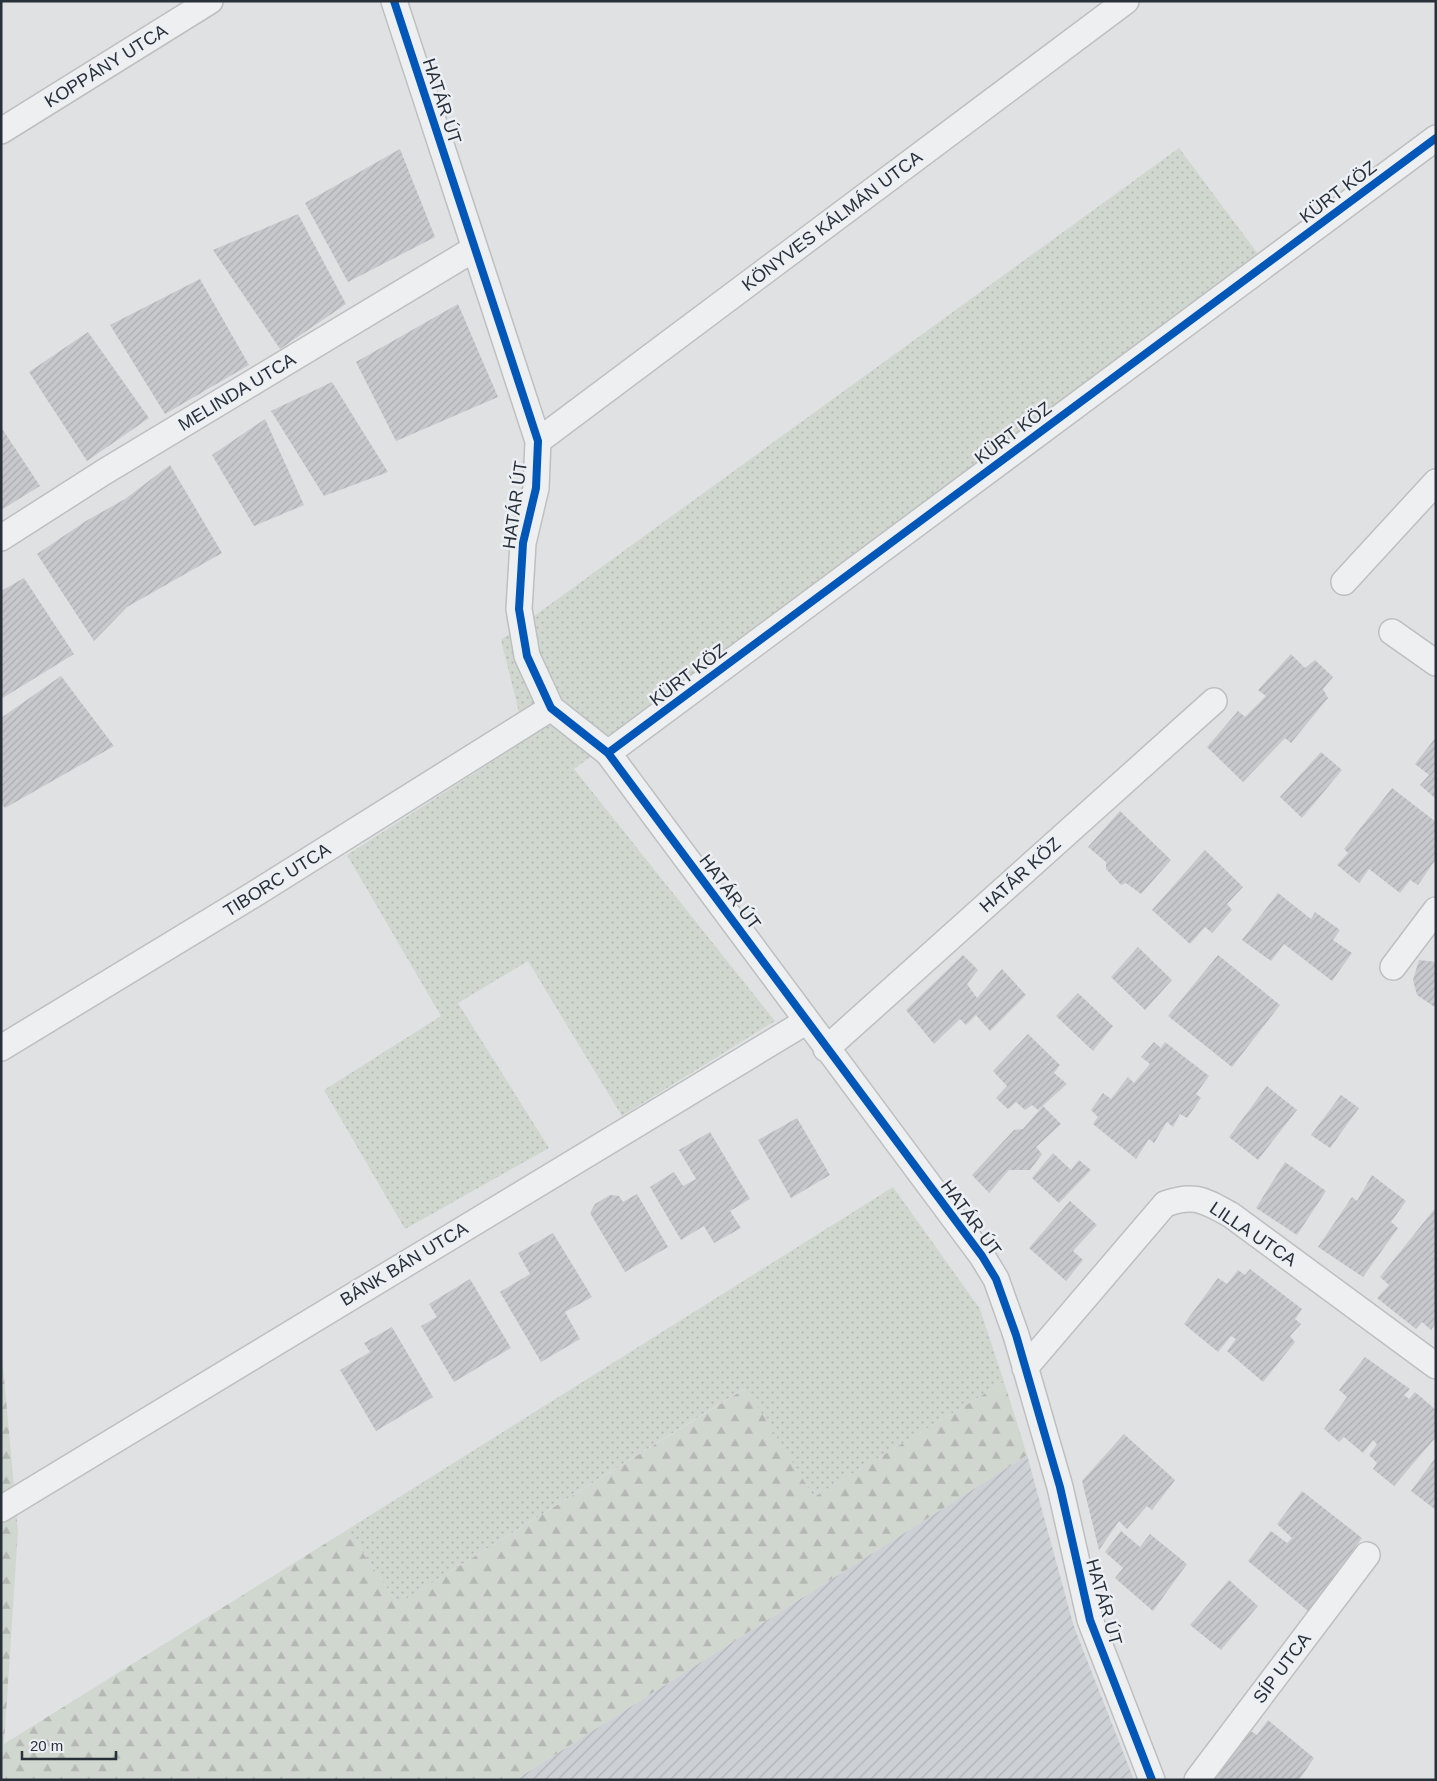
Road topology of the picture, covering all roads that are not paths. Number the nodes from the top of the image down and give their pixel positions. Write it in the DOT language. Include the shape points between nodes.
graph roads {
  1 [pos="210,1"];
  2 [pos="394,1"];
  3 [pos="1126,1"];
  4 [pos="1,131"];
  5 [pos="1436,138"];
  6 [pos="474,249"];
  7 [pos="538,441"];
  8 [pos="1436,482"];
  9 [pos="1,538"];
  10 [pos="1344,582"];
  11 [pos="1392,632"];
  12 [pos="1436,663"];
  13 [pos="1214,701"];
  14 [pos="551,708"];
  15 [pos="608,753"];
  16 [pos="1436,910"];
  17 [pos="1393,967"];
  18 [pos="807,1021"];
  19 [pos="1,1048"];
  20 [pos="826,1049"];
  21 [pos="1436,1366"];
  22 [pos="1025,1368"];
  23 [pos="1,1509"];
  24 [pos="1367,1556"];
  25 [pos="1152,1780"];
  26 [pos="1197,1780"];
  1 -- 4 [label="street, KOPPÁNY UTCA"];
  2 -- 6 [label="street, HATÁR ÚT"];
  3 -- 7 [label="street, KÖNYVES KÁLMÁN UTCA"];
  5 -- 15 [label="street, KÜRT KÖZ"];
  6 -- 7 [label="street, HATÁR ÚT" via="508,343"];
  6 -- 9 [label="street, MELINDA UTCA" via="104,472"];
  7 -- 14 [label="street, HATÁR ÚT" via="536,488 523,543 519,610 527,656"];
  8 -- 10 [label="street"];
  11 -- 12 [label="street"];
  13 -- 20 [label="street, HATÁR KÖZ"];
  14 -- 15 [label="street, HATÁR ÚT"];
  14 -- 19 [label="street, TIBORC UTCA"];
  15 -- 18 [label="street, HATÁR ÚT"];
  16 -- 17 [label="street"];
  18 -- 20 [label="street, HATÁR ÚT"];
  18 -- 23 [label="street, BÁNK BÁN UTCA"];
  20 -- 22 [label="street, HATÁR ÚT" via="982,1256 1006,1304"];
  21 -- 22 [label="street, LILLA UTCA" via="1231,1215 1200,1198 1181,1198 1165,1204"];
  22 -- 25 [label="street, HATÁR ÚT" via="1060,1488 1090,1620"];
  24 -- 26 [label="street, SÍP UTCA"];
}
